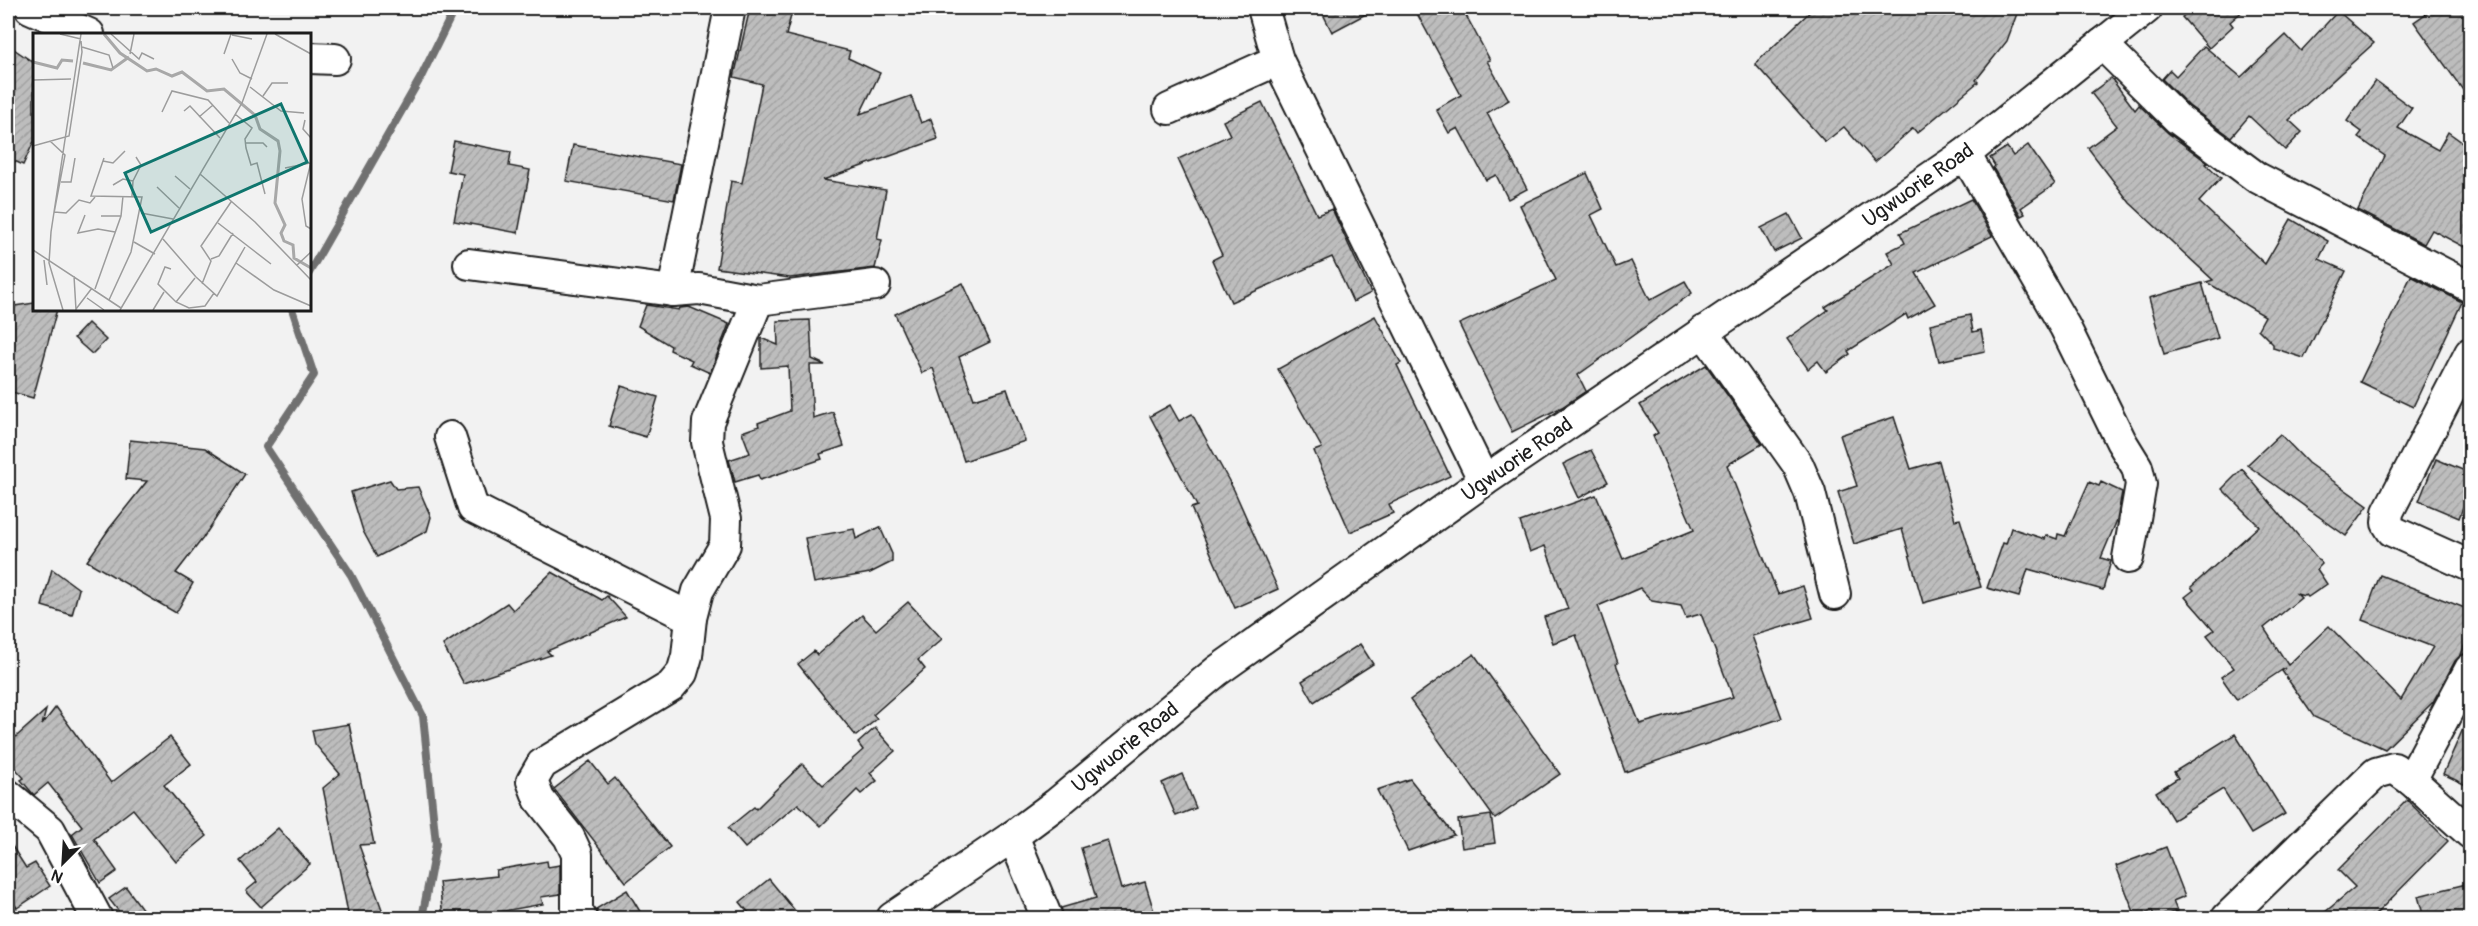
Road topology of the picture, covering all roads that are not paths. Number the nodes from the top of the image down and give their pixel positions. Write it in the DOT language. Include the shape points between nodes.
graph roads {
  1 [pos="30,8"];
  2 [pos="730,8"];
  3 [pos="1263,8"];
  4 [pos="2147,8"];
  5 [pos="87,33"];
  6 [pos="2102,44"];
  7 [pos="1278,60"];
  8 [pos="1168,109"];
  9 [pos="1965,154"];
  10 [pos="470,264"];
  11 [pos="875,285"];
  12 [pos="2470,287"];
  13 [pos="673,291"];
  14 [pos="758,300"];
  15 [pos="1702,331"];
  16 [pos="2470,353"];
  17 [pos="450,436"];
  18 [pos="1484,481"];
  19 [pos="2128,558"];
  20 [pos="2470,566"];
  21 [pos="1835,594"];
  22 [pos="691,618"];
  23 [pos="2470,669"];
  24 [pos="2411,780"];
  25 [pos="8,795"];
  26 [pos="2470,833"];
  27 [pos="1013,836"];
  28 [pos="97,918"];
  29 [pos="581,918"];
  30 [pos="892,918"];
  31 [pos="1047,918"];
  32 [pos="2227,918"];
  1 -- 5 [label="street"];
  2 -- 13 [label="street"];
  3 -- 7 [label="street"];
  4 -- 6 [label="street, Ugwuorie Road"];
  6 -- 9 [label="street, Ugwuorie Road"];
  6 -- 12 [label="street" via="2178,120 2256,177"];
  7 -- 8 [label="street"];
  7 -- 18 [label="street"];
  9 -- 15 [label="street, Ugwuorie Road"];
  9 -- 19 [label="street" via="2065,327 2137,467 2141,484"];
  10 -- 13 [label="street"];
  11 -- 14 [label="street"];
  13 -- 14 [label="street" via="699,289"];
  14 -- 22 [label="street" via="708,422 707,442 726,519 725,545 698,591"];
  15 -- 18 [label="street, Ugwuorie Road"];
  15 -- 21 [label="street" via="1798,465 1810,493"];
  16 -- 20 [label="street" via="2388,512 2387,523 2392,531"];
  17 -- 22 [label="street" via="472,508"];
  18 -- 27 [label="street, Ugwuorie Road" via="1217,671"];
  22 -- 29 [label="street" via="682,673 671,686 542,764 532,781 538,799 569,837 577,854"];
  23 -- 24 [label="street"];
  24 -- 26 [label="street"];
  24 -- 32 [label="street" via="2394,768 2376,773"];
  25 -- 28 [label="street" via="51,830"];
  27 -- 30 [label="street, Ugwuorie Road"];
  27 -- 31 [label="street"];
}
